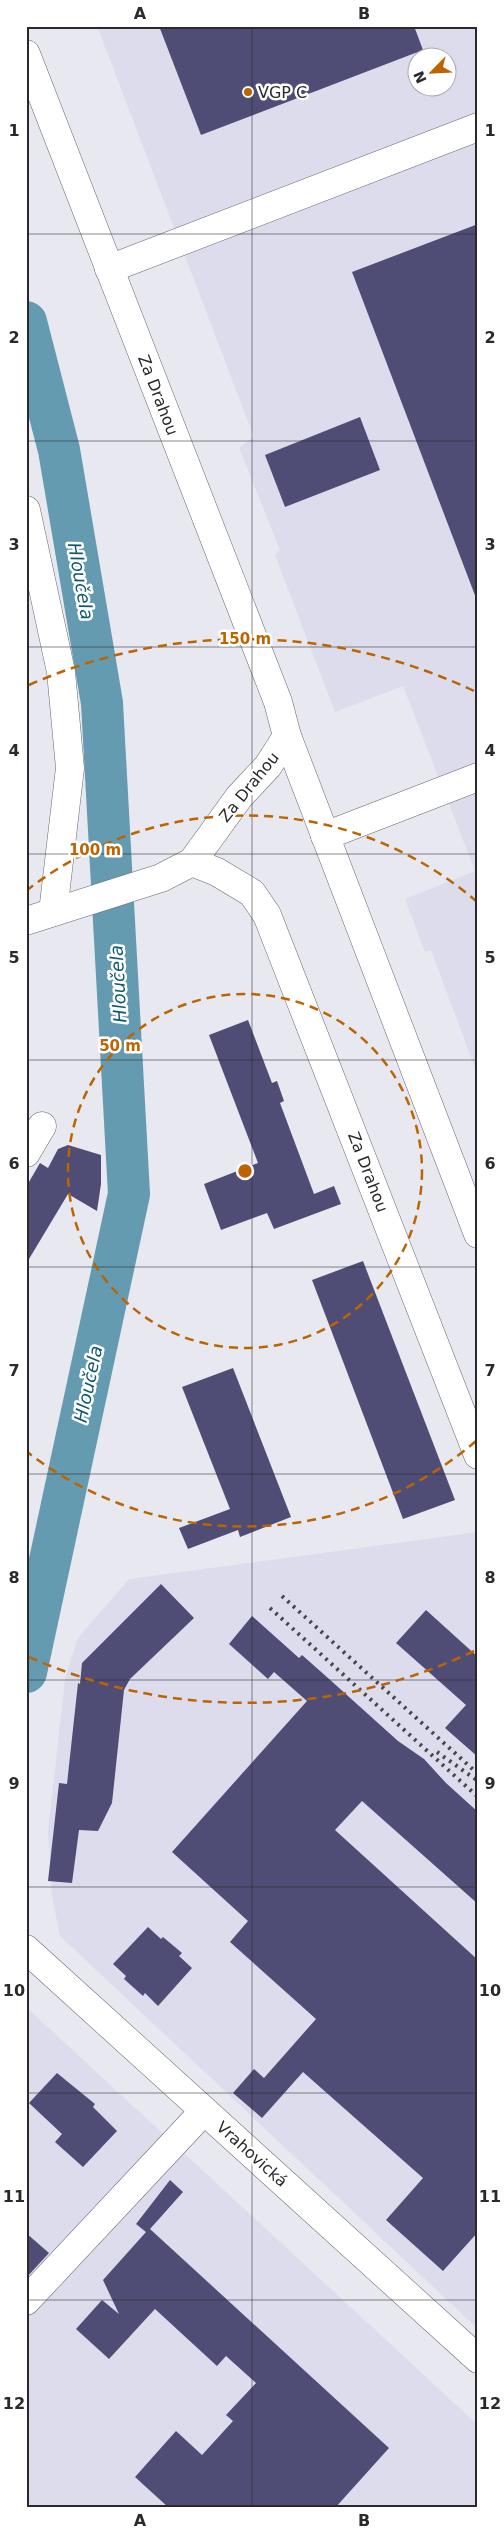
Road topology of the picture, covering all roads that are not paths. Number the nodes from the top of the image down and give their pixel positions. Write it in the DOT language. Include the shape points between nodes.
graph roads {
  1 [pos="26,54"];
  2 [pos="478,127"];
  3 [pos="109,269"];
  4 [pos="26,510"];
  5 [pos="30,542"];
  6 [pos="287,736"];
  7 [pos="478,777"];
  8 [pos="325,836"];
  9 [pos="192,862"];
  10 [pos="53,912"];
  11 [pos="26,921"];
  12 [pos="42,1126"];
  13 [pos="26,1153"];
  14 [pos="478,1234"];
  15 [pos="478,1455"];
  16 [pos="28,1951"];
  17 [pos="204,2112"];
  18 [pos="26,2301"];
  19 [pos="478,2359"];
  1 -- 3 [label="street, Za Drahou"];
  2 -- 3 [label="street"];
  3 -- 6 [label="street, Za Drahou" via="278,702"];
  4 -- 5 [label="street"];
  5 -- 10 [label="street" via="61,672 70,768"];
  6 -- 8 [label="street, Za Drahou"];
  6 -- 9 [label="street, Za Drahou" via="268,766 238,798"];
  7 -- 8 [label="street"];
  8 -- 14 [label="street, Za Drahou"];
  9 -- 10 [label="street" via="161,878"];
  9 -- 15 [label="street, Za Drahou" via="217,872 252,893 267,915"];
  10 -- 11 [label="street"];
  12 -- 13 [label="street"];
  16 -- 17 [label="street, Vrahovická"];
  17 -- 18 [label="street"];
  17 -- 19 [label="street, Vrahovická"];
}
